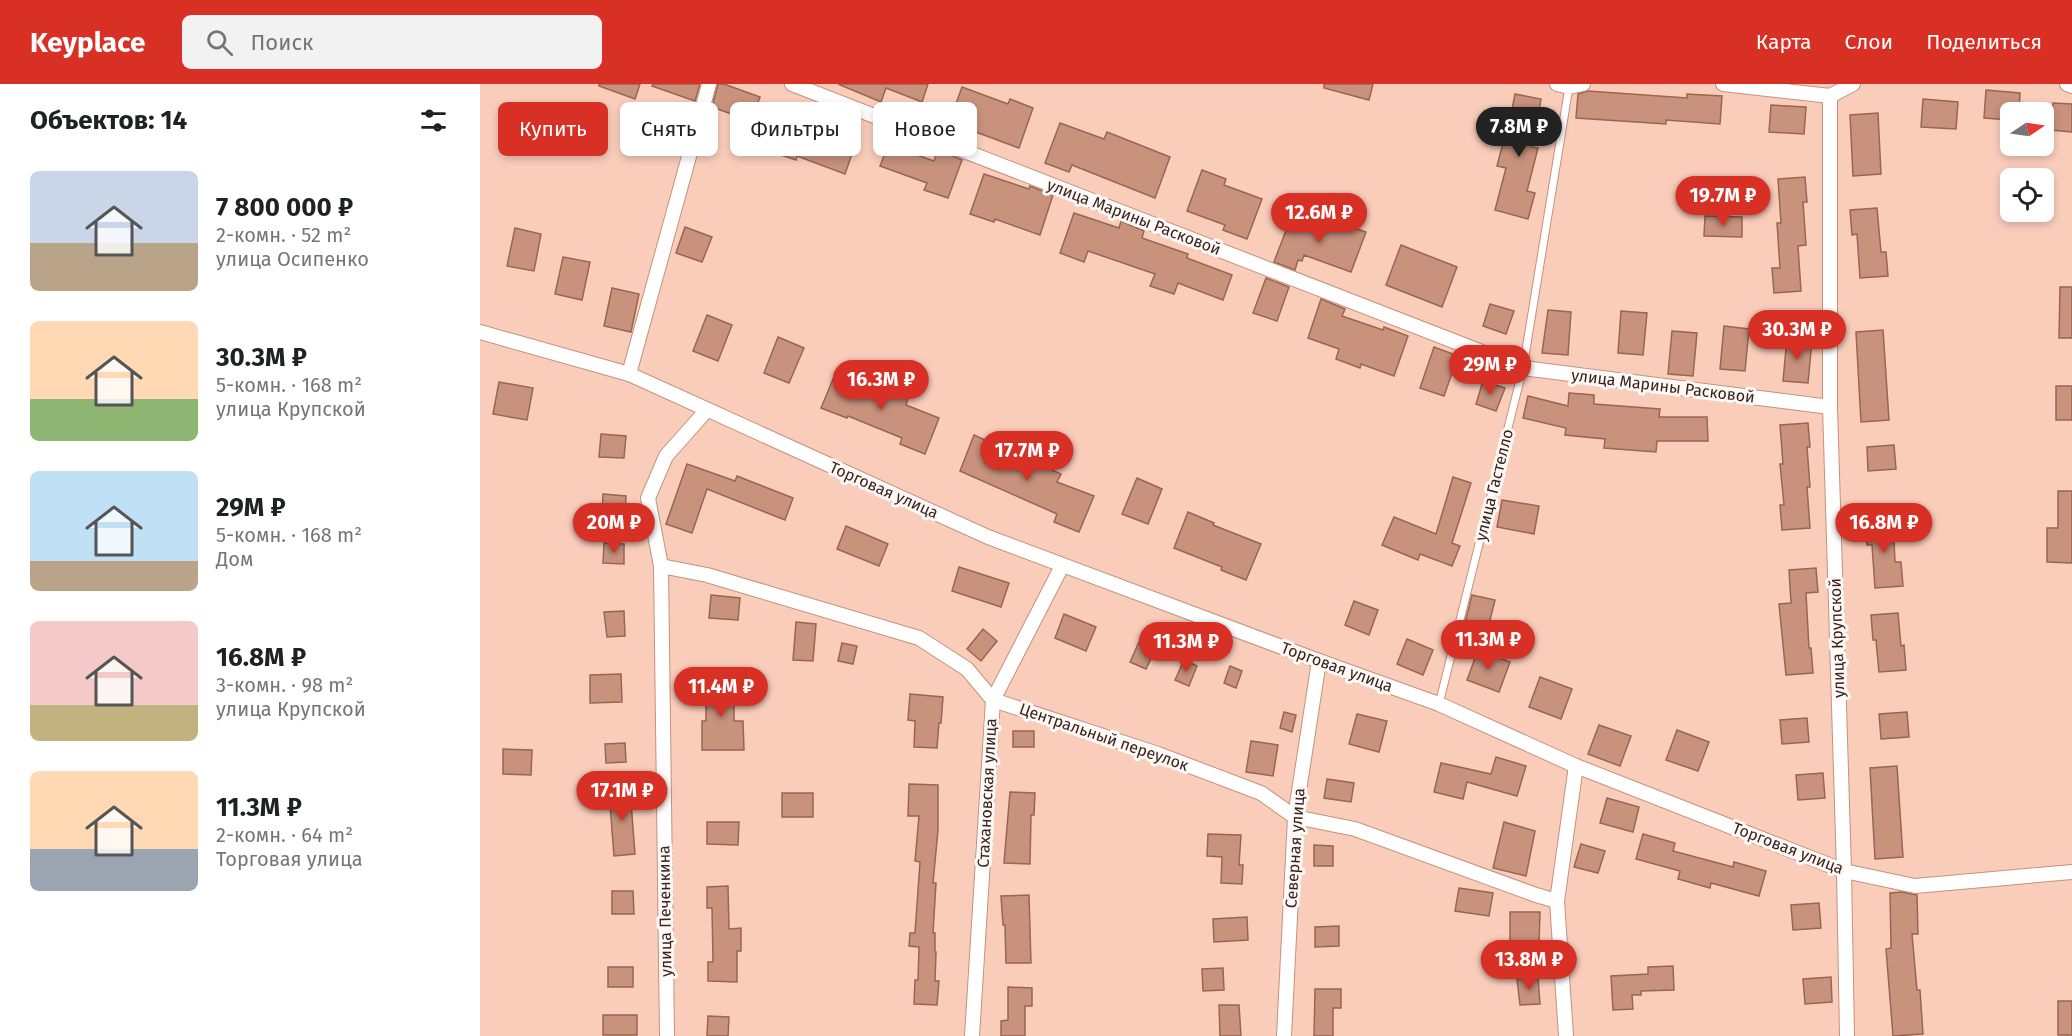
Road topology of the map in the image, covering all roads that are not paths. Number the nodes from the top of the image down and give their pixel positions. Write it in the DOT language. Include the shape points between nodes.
graph roads {
  1 [pos="710,84"];
  2 [pos="792,84"];
  3 [pos="1583,84"];
  4 [pos="1723,84"];
  5 [pos="1853,84"];
  6 [pos="2067,84"];
  7 [pos="1563,86"];
  8 [pos="2072,86"];
  9 [pos="1829,90"];
  10 [pos="480,332"];
  11 [pos="1523,368"];
  12 [pos="629,374"];
  13 [pos="1830,407"];
  14 [pos="706,411"];
  15 [pos="661,566"];
  16 [pos="1062,566"];
  17 [pos="1319,661"];
  18 [pos="993,700"];
  19 [pos="1439,704"];
  20 [pos="1576,766"];
  21 [pos="1294,817"];
  22 [pos="1844,871"];
  23 [pos="2072,872"];
  24 [pos="1557,901"];
  25 [pos="667,1036"];
  26 [pos="972,1036"];
  27 [pos="1284,1036"];
  28 [pos="1566,1036"];
  29 [pos="1847,1036"];
  1 -- 12 [label="street"];
  2 -- 11 [label="street, улица Марины Расковой"];
  3 -- 7 [label="street"];
  4 -- 9 [label="street"];
  5 -- 9 [label="street"];
  6 -- 8 [label="street"];
  7 -- 11 [label="lane, улица Гастелло"];
  9 -- 13 [label="street, улица Крупской"];
  10 -- 12 [label="street, Торговая улица"];
  11 -- 13 [label="street, улица Марины Расковой"];
  11 -- 19 [label="lane, улица Гастелло"];
  12 -- 14 [label="street, Торговая улица"];
  13 -- 22 [label="street, улица Крупской"];
  14 -- 15 [label="street, улица Печенкина" via="666,456 648,498"];
  14 -- 16 [label="street, Торговая улица"];
  15 -- 18 [label="street" via="707,575 919,638 967,669"];
  15 -- 25 [label="street, улица Печенкина"];
  16 -- 17 [label="street, Торговая улица"];
  16 -- 18 [label="street, Стахановская улица"];
  17 -- 19 [label="street, Торговая улица"];
  17 -- 21 [label="street, Северная улица"];
  18 -- 21 [label="street, Центральный переулок" via="1158,754 1261,793"];
  18 -- 26 [label="street, Стахановская улица"];
  19 -- 20 [label="street, Торговая улица"];
  20 -- 22 [label="street, Торговая улица"];
  20 -- 24 [label="street"];
  21 -- 24 [label="street, Центральный переулок" via="1355,829"];
  21 -- 27 [label="street, Северная улица"];
  22 -- 23 [label="street, Торговая улица" via="1915,886"];
  22 -- 29 [label="street, улица Крупской"];
  24 -- 28 [label="street"];
}
